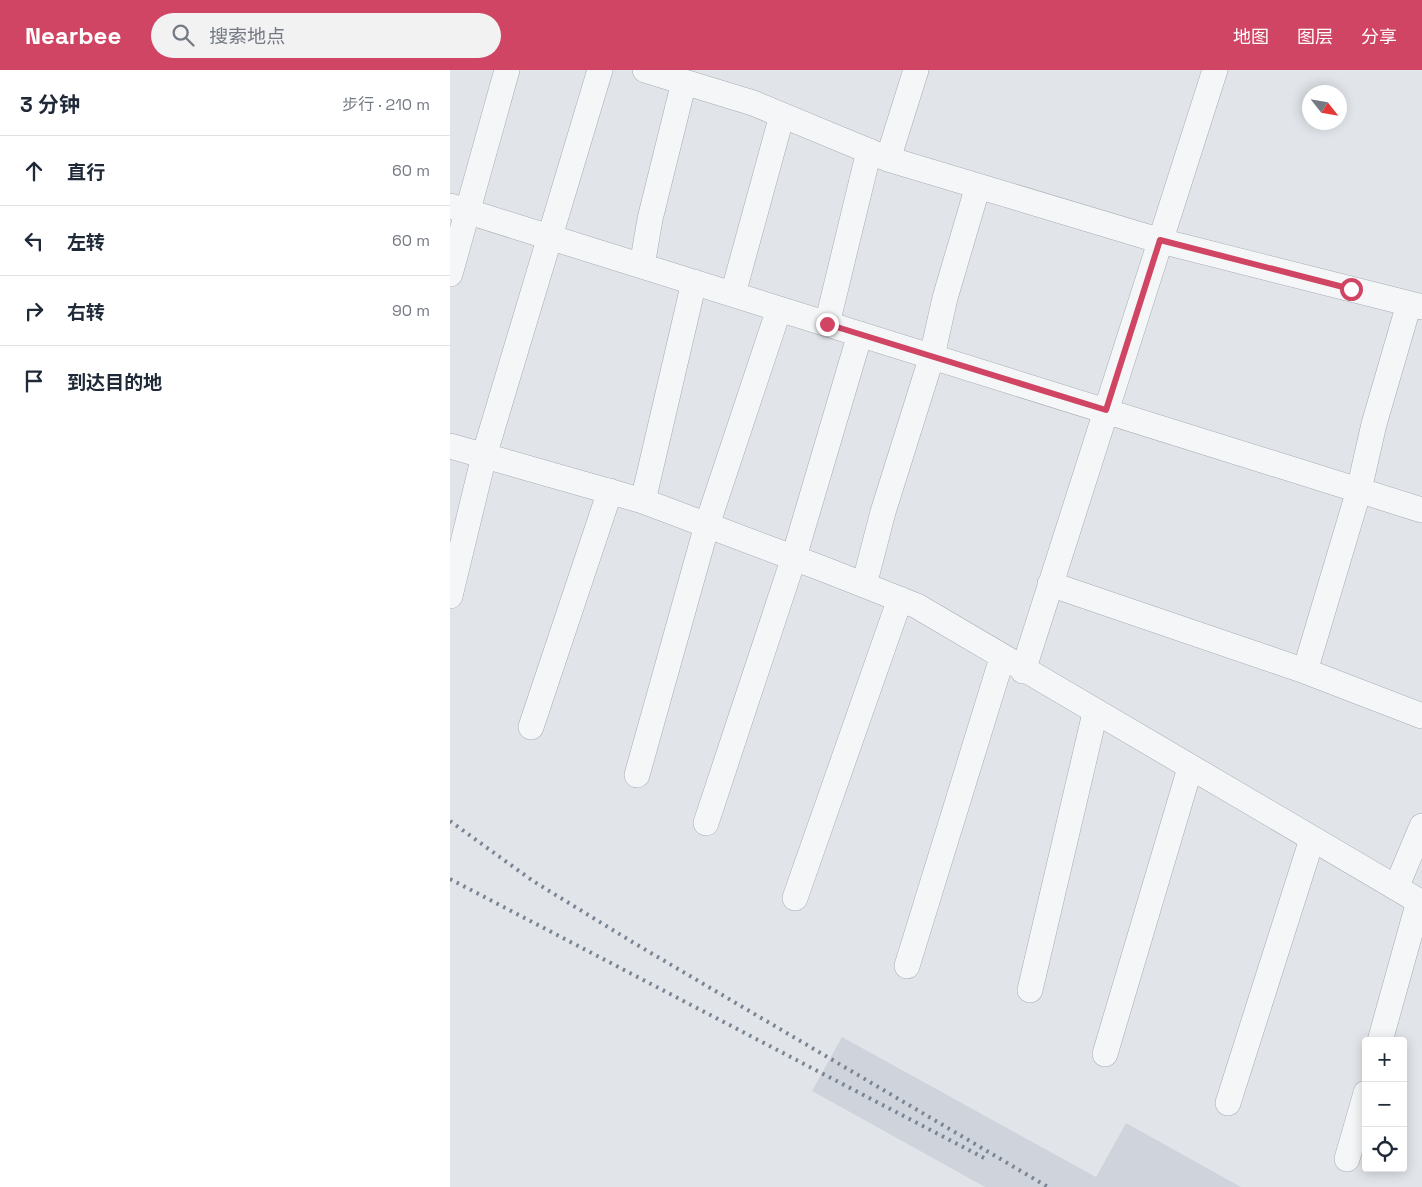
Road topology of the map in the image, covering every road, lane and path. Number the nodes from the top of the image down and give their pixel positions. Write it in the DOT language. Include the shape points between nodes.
graph roads {
  1 [pos="507,70"];
  2 [pos="600,70"];
  3 [pos="645,70"];
  4 [pos="916,70"];
  5 [pos="1216,70"];
  6 [pos="684,82"];
  7 [pos="782,115"];
  8 [pos="878,155"];
  9 [pos="978,186"];
  10 [pos="459,209"];
  11 [pos="548,237"];
  12 [pos="1160,240"];
  13 [pos="642,266"];
  14 [pos="450,274"];
  15 [pos="694,282"];
  16 [pos="733,294"];
  17 [pos="1415,305"];
  18 [pos="778,309"];
  19 [pos="827,324"];
  20 [pos="860,334"];
  21 [pos="932,356"];
  22 [pos="1106,410"];
  23 [pos="450,446"];
  24 [pos="484,456"];
  25 [pos="1359,490"];
  26 [pos="610,491"];
  27 [pos="643,501"];
  28 [pos="1422,510"];
  29 [pos="707,525"];
  30 [pos="794,557"];
  31 [pos="1050,584"];
  32 [pos="864,585"];
  33 [pos="450,596"];
  34 [pos="900,599"];
  35 [pos="1012,664"];
  36 [pos="1305,671"];
  37 [pos="1095,713"];
  38 [pos="1422,716"];
  39 [pos="531,727"];
  40 [pos="1190,768"];
  41 [pos="636,775"];
  42 [pos="706,823"];
  43 [pos="1422,826"];
  44 [pos="1312,839"];
  45 [pos="1396,888"];
  46 [pos="795,898"];
  47 [pos="1420,902"];
  48 [pos="908,966"];
  49 [pos="1030,990"];
  50 [pos="1381,1037"];
  51 [pos="1105,1054"];
  52 [pos="1228,1103"];
  53 [pos="1362,1107"];
  54 [pos="1347,1159"];
  1 -- 10 [label="street"];
  2 -- 11 [label="street"];
  3 -- 6 [label="street"];
  4 -- 8 [label="street"];
  5 -- 12 [label="street"];
  6 -- 7 [label="street"];
  6 -- 13 [label="street" via="650,219"];
  7 -- 8 [label="street"];
  7 -- 16 [label="street"];
  8 -- 9 [label="street"];
  8 -- 19 [label="street"];
  9 -- 12 [label="street"];
  9 -- 21 [label="street" via="945,298"];
  10 -- 11 [label="street"];
  10 -- 14 [label="street"];
  11 -- 13 [label="street"];
  11 -- 24 [label="street"];
  12 -- 17 [label="street"];
  12 -- 22 [label="street"];
  13 -- 15 [label="street"];
  15 -- 16 [label="street"];
  15 -- 27 [label="street"];
  16 -- 18 [label="street"];
  17 -- 25 [label="street" via="1374,424"];
  18 -- 19 [label="street"];
  18 -- 29 [label="street"];
  19 -- 20 [label="street"];
  20 -- 21 [label="street"];
  20 -- 30 [label="street"];
  21 -- 22 [label="street"];
  21 -- 32 [label="street" via="883,512"];
  22 -- 25 [label="street"];
  22 -- 31 [label="street"];
  23 -- 24 [label="street"];
  24 -- 26 [label="street"];
  24 -- 33 [label="street"];
  25 -- 28 [label="street"];
  25 -- 36 [label="street"];
  26 -- 27 [label="street"];
  26 -- 39 [label="street"];
  27 -- 29 [label="street"];
  29 -- 30 [label="street"];
  29 -- 41 [label="street"];
  30 -- 32 [label="street"];
  30 -- 42 [label="street"];
  31 -- 35 [label="street"];
  31 -- 36 [label="street"];
  32 -- 34 [label="street"];
  34 -- 35 [label="street"];
  34 -- 46 [label="street"];
  35 -- 37 [label="street"];
  35 -- 48 [label="street"];
  36 -- 38 [label="street"];
  37 -- 40 [label="street"];
  37 -- 49 [label="street"];
  40 -- 44 [label="street"];
  40 -- 51 [label="street"];
  43 -- 45 [label="street"];
  44 -- 45 [label="street"];
  44 -- 52 [label="street"];
  45 -- 47 [label="street"];
  47 -- 50 [label="street"];
  53 -- 54 [label="street"];
}
